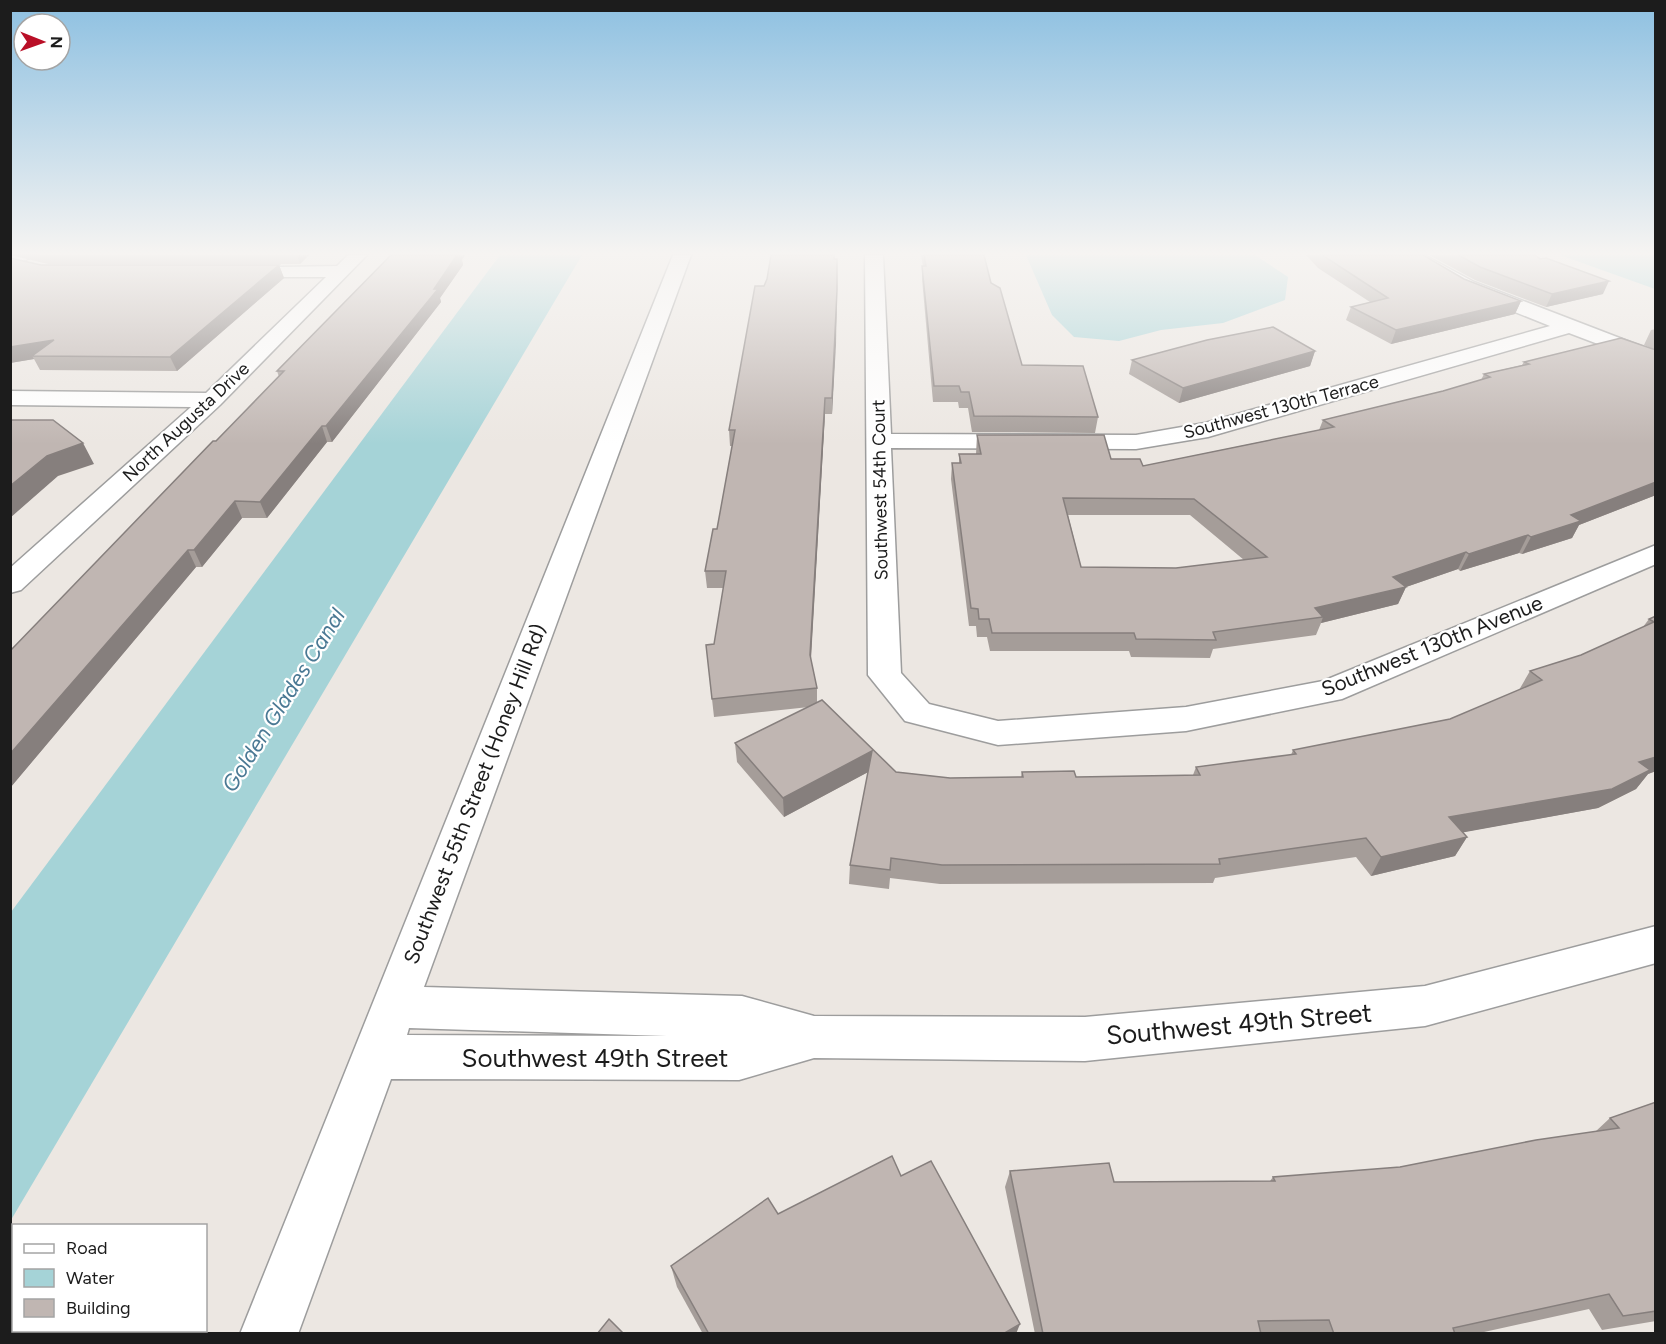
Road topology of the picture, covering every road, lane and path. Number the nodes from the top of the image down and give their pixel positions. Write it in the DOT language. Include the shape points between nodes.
graph roads {
  1 [pos="295,318"];
  2 [pos="658,318"];
  3 [pos="876,318"];
  4 [pos="1545,318"];
  5 [pos="1568,327"];
  6 [pos="1656,360"];
  7 [pos="10,398"];
  8 [pos="212,400"];
  9 [pos="879,441"];
  10 [pos="1656,554"];
  11 [pos="10,584"];
  12 [pos="917,713"];
  13 [pos="1656,944"];
  14 [pos="394,1007"];
  15 [pos="814,1037"];
  16 [pos="374,1057"];
  17 [pos="268,1334"];
  1 -- 8 [label="street, North Augusta Drive"];
  2 -- 14 [label="street, Southwest 55th Street (Honey Hill Rd)"];
  3 -- 9 [label="street, Southwest 54th Court"];
  4 -- 5 [label="street"];
  5 -- 6 [label="street"];
  5 -- 9 [label="street, Southwest 130th Terrace" via="1208,430 1136,442"];
  7 -- 8 [label="street"];
  8 -- 11 [label="street, North Augusta Drive"];
  9 -- 12 [label="street, Southwest 54th Court" via="885,675"];
  10 -- 12 [label="street, Southwest 130th Avenue" via="1330,691 1186,720 998,733"];
  13 -- 15 [label="street, Southwest 49th Street" via="1425,1006 1085,1039"];
  14 -- 15 [label="street, Southwest 49th Street" via="742,1017"];
  14 -- 16 [label="street, Southwest 55th Street (Honey Hill Rd)"];
  15 -- 16 [label="street, Southwest 49th Street" via="739,1058"];
  16 -- 17 [label="street, Southwest 55th Street (Honey Hill Rd)"];
}
